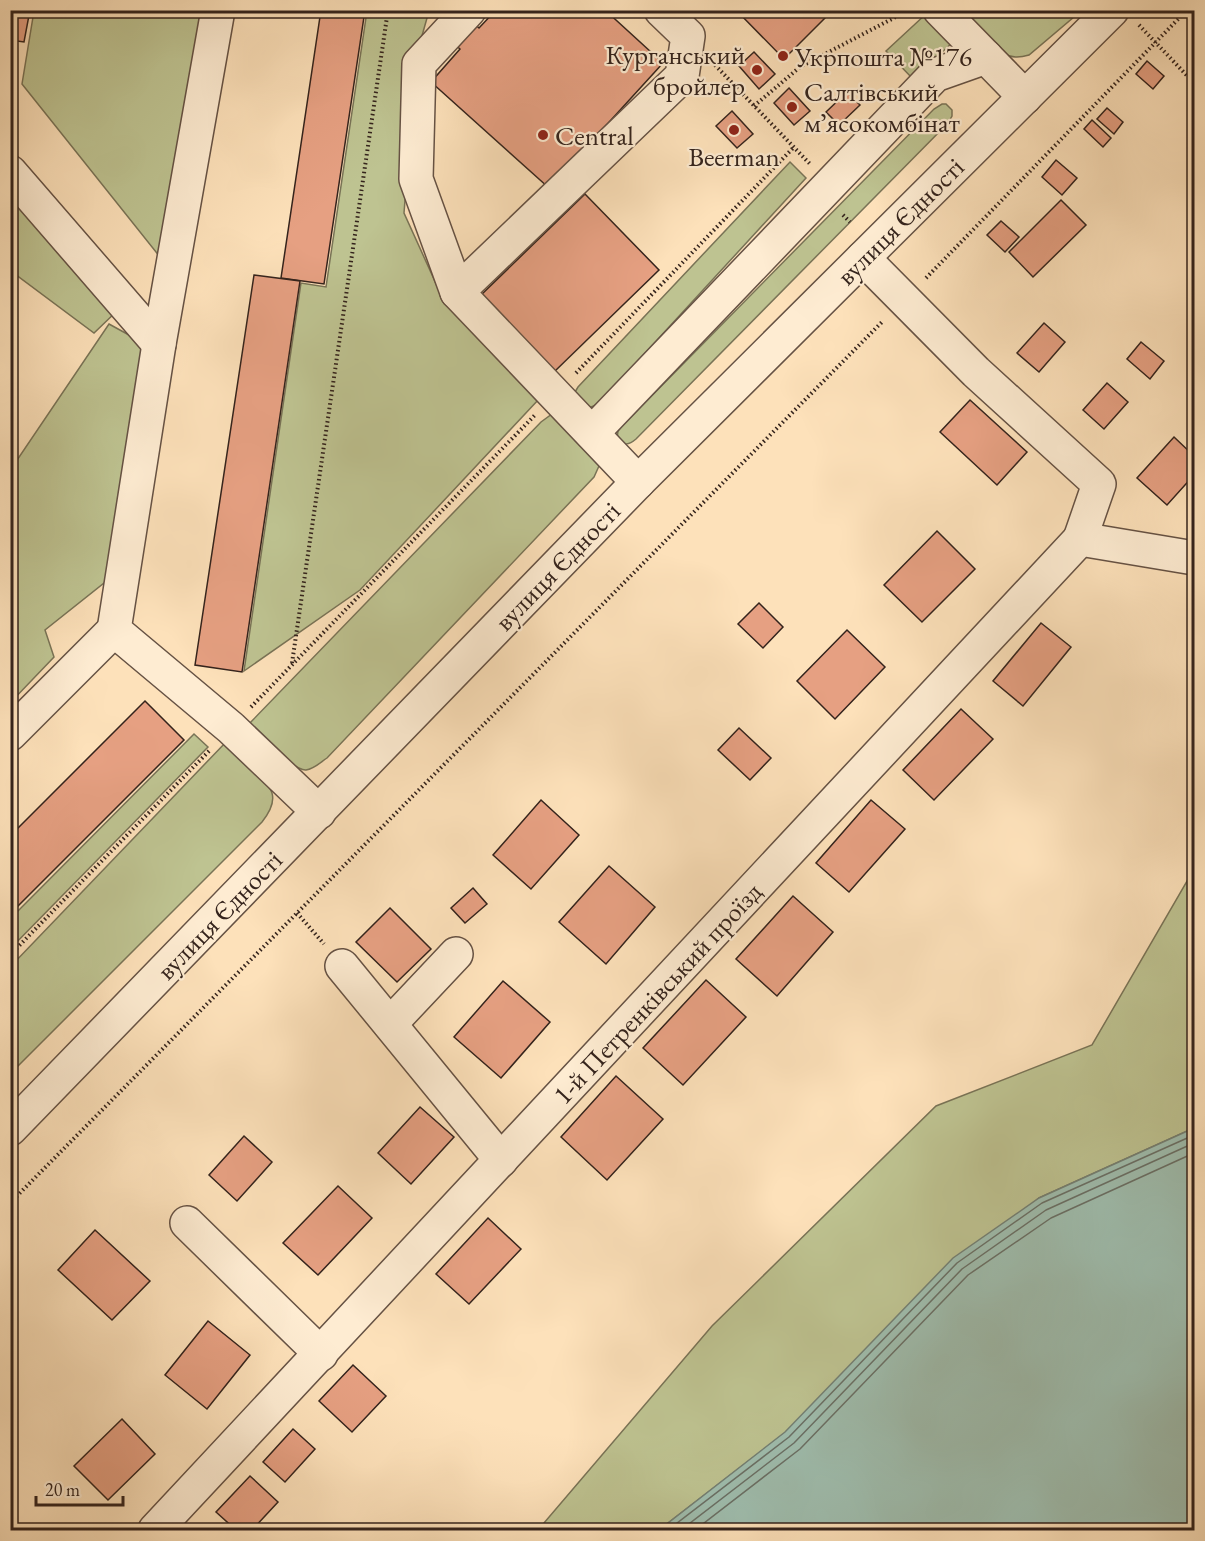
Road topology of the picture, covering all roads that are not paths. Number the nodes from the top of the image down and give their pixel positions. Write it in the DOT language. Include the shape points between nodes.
graph roads {
  1 [pos="218,10"];
  2 [pos="469,10"];
  3 [pos="661,10"];
  4 [pos="940,10"];
  5 [pos="1122,15"];
  6 [pos="986,57"];
  7 [pos="1024,97"];
  8 [pos="10,172"];
  9 [pos="863,258"];
  10 [pos="457,292"];
  11 [pos="159,344"];
  12 [pos="592,433"];
  13 [pos="638,482"];
  14 [pos="1080,539"];
  15 [pos="1194,558"];
  16 [pos="114,630"];
  17 [pos="10,734"];
  18 [pos="319,812"];
  19 [pos="456,954"];
  20 [pos="342,966"];
  21 [pos="390,1024"];
  22 [pos="10,1129"];
  23 [pos="501,1160"];
  24 [pos="187,1223"];
  25 [pos="321,1354"];
  26 [pos="155,1530"];
  1 -- 11 [label="street"];
  2 -- 10 [label="street" via="418,64 416,179"];
  3 -- 10 [label="street" via="688,36 682,76"];
  4 -- 6 [label="street"];
  5 -- 7 [label="street, вулиця Єдності"];
  6 -- 7 [label="street"];
  6 -- 12 [label="street" via="935,75"];
  7 -- 9 [label="street, вулиця Єдності"];
  8 -- 11 [label="street"];
  9 -- 13 [label="street, вулиця Єдності"];
  9 -- 14 [label="street" via="976,372 1099,484"];
  10 -- 12 [label="street"];
  11 -- 16 [label="street"];
  12 -- 13 [label="street"];
  13 -- 18 [label="street, вулиця Єдності"];
  14 -- 15 [label="street"];
  14 -- 23 [label="street, 1-й Петренківський проїзд"];
  16 -- 17 [label="street"];
  16 -- 18 [label="street" via="231,728"];
  18 -- 22 [label="street, вулиця Єдності"];
  19 -- 21 [label="street"];
  20 -- 21 [label="street"];
  21 -- 23 [label="street"];
  23 -- 25 [label="street, 1-й Петренківський проїзд"];
  24 -- 25 [label="street"];
  25 -- 26 [label="street, 1-й Петренківський проїзд"];
}
